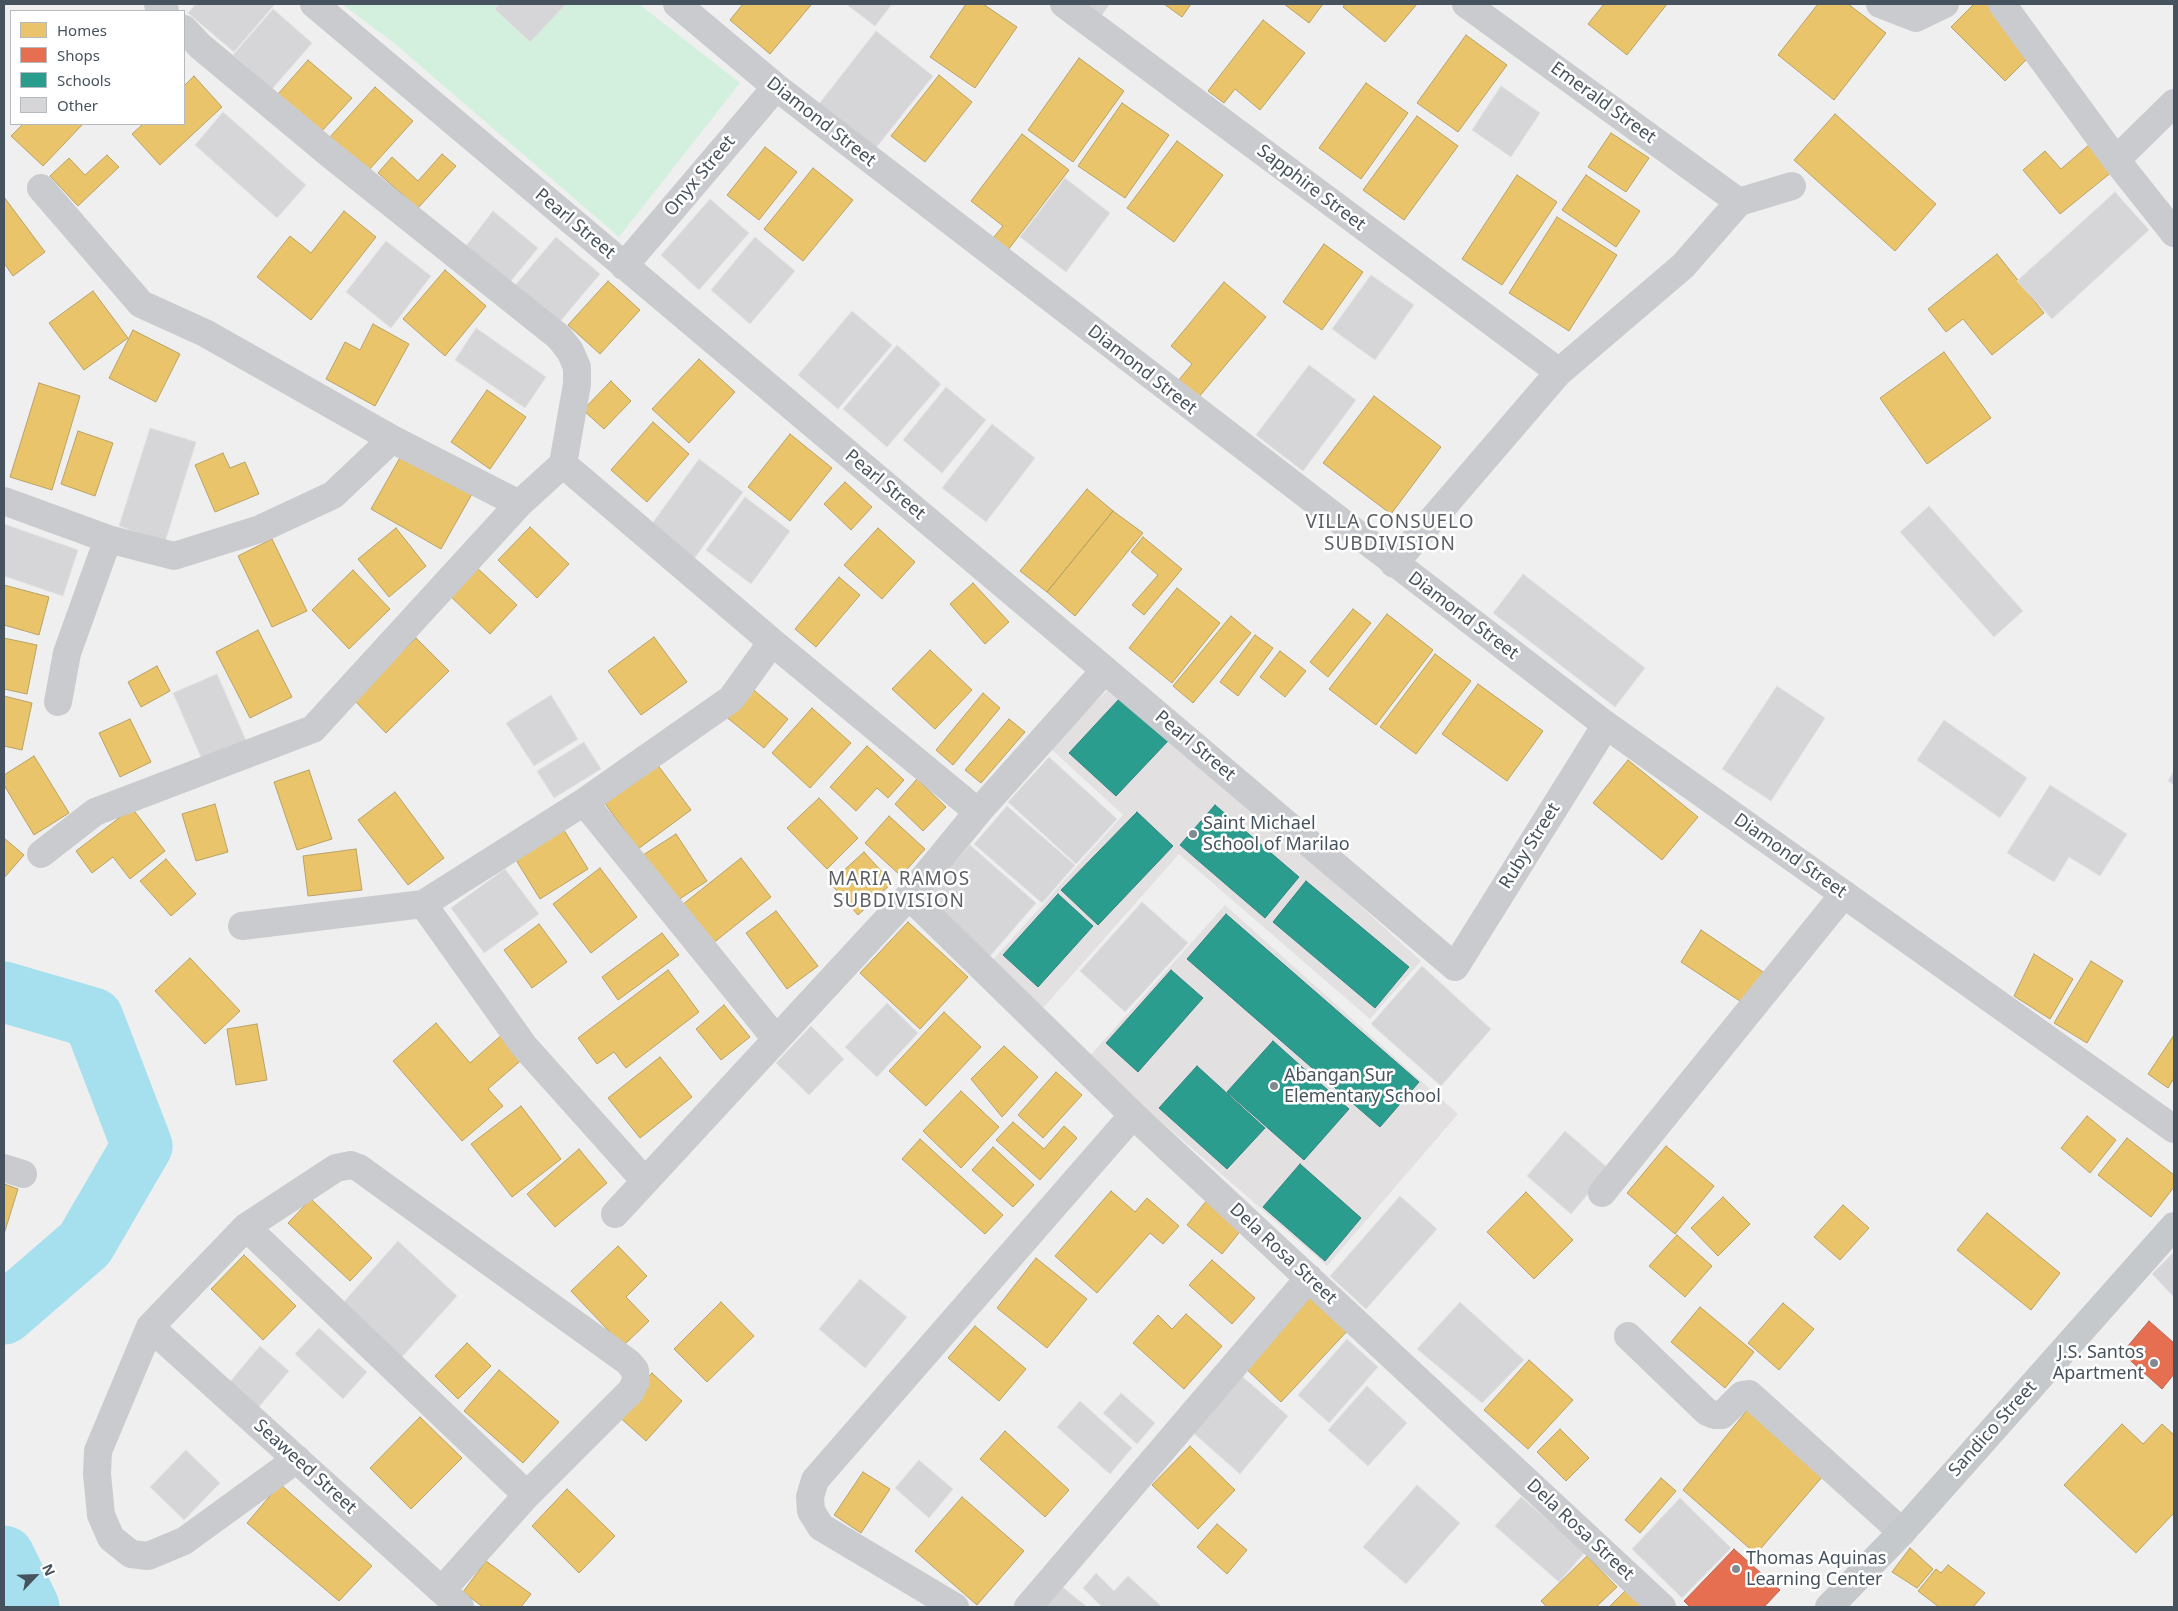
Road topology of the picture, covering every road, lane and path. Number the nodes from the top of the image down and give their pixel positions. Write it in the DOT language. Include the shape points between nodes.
graph roads {
  1 [pos="314,4"];
  2 [pos="1064,4"];
  3 [pos="1466,4"];
  4 [pos="1880,4"];
  5 [pos="1945,4"];
  6 [pos="2002,4"];
  7 [pos="690,8"];
  8 [pos="185,30"];
  9 [pos="776,87"];
  10 [pos="2174,103"];
  11 [pos="2116,160"];
  12 [pos="1792,186"];
  13 [pos="41,188"];
  14 [pos="1739,202"];
  15 [pos="2174,233"];
  16 [pos="624,266"];
  17 [pos="1559,372"];
  18 [pos="392,439"];
  19 [pos="563,464"];
  20 [pos="4,501"];
  21 [pos="519,504"];
  22 [pos="108,539"];
  23 [pos="1394,564"];
  24 [pos="772,642"];
  25 [pos="1105,670"];
  26 [pos="58,702"];
  27 [pos="1606,725"];
  28 [pos="584,802"];
  29 [pos="978,812"];
  30 [pos="41,854"];
  31 [pos="1844,894"];
  32 [pos="909,896"];
  33 [pos="423,904"];
  34 [pos="242,926"];
  35 [pos="1455,967"];
  36 [pos="776,1039"];
  37 [pos="1133,1115"];
  38 [pos="2174,1129"];
  39 [pos="645,1181"];
  40 [pos="1602,1193"];
  41 [pos="615,1214"];
  42 [pos="2174,1226"];
  43 [pos="246,1227"];
  44 [pos="1310,1278"];
  45 [pos="150,1326"];
  46 [pos="1628,1336"];
  47 [pos="297,1459"];
  48 [pos="526,1495"];
  49 [pos="1902,1532"];
  50 [pos="451,1599"];
  51 [pos="955,1607"];
  52 [pos="1028,1607"];
  53 [pos="1662,1607"];
  54 [pos="1830,1607"];
  1 -- 16 [label="street, Pearl Street"];
  2 -- 17 [label="street, Sapphire Street"];
  3 -- 14 [label="street, Emerald Street"];
  4 -- 5 [label="street" via="1916,18"];
  6 -- 11 [label="street"];
  7 -- 9 [label="street, Diamond Street"];
  8 -- 19 [label="street" via="332,156 570,350 577,367 577,384"];
  9 -- 16 [label="street, Onyx Street"];
  9 -- 23 [label="street, Diamond Street"];
  10 -- 11 [label="street"];
  11 -- 15 [label="street"];
  12 -- 14 [label="street"];
  13 -- 18 [label="street" via="141,304 205,334"];
  14 -- 17 [label="street" via="1683,266"];
  16 -- 25 [label="street, Pearl Street"];
  17 -- 23 [label="street"];
  18 -- 21 [label="street"];
  18 -- 22 [label="street" via="333,495 260,529 174,556"];
  19 -- 21 [label="street"];
  19 -- 24 [label="street"];
  20 -- 22 [label="street"];
  21 -- 30 [label="street" via="313,728 95,812"];
  22 -- 26 [label="street" via="67,653"];
  23 -- 27 [label="street, Diamond Street"];
  24 -- 28 [label="street" via="731,699"];
  24 -- 29 [label="street"];
  25 -- 29 [label="street"];
  25 -- 35 [label="street, Pearl Street"];
  27 -- 31 [label="street, Diamond Street"];
  27 -- 35 [label="street, Ruby Street"];
  28 -- 33 [label="street"];
  28 -- 36 [label="street"];
  29 -- 32 [label="street"];
  31 -- 38 [label="street, Diamond Street"];
  31 -- 40 [label="street"];
  32 -- 36 [label="street"];
  32 -- 37 [label="street, Dela Rosa Street"];
  33 -- 34 [label="street"];
  33 -- 39 [label="street" via="524,1046"];
  36 -- 39 [label="street"];
  37 -- 44 [label="street, Dela Rosa Street"];
  37 -- 51 [label="street" via="816,1480 810,1497 811,1511 821,1527"];
  39 -- 41 [label="street"];
  42 -- 49 [label="main road, Sandico Street"];
  43 -- 45 [label="street"];
  43 -- 48 [label="street"];
  43 -- 48 [label="street" via="336,1168 351,1165 628,1362 636,1376 631,1391"];
  44 -- 52 [label="street"];
  44 -- 53 [label="street, Dela Rosa Street"];
  45 -- 47 [label="street, Seaweed Street"];
  45 -- 47 [label="street" via="98,1451 101,1516 111,1538 131,1554 148,1556 184,1540"];
  46 -- 49 [label="street" via="1707,1412 1722,1415 1742,1395 1749,1394"];
  47 -- 50 [label="street, Seaweed Street"];
  48 -- 50 [label="street"];
  49 -- 54 [label="main road, Sandico Street"];
}
